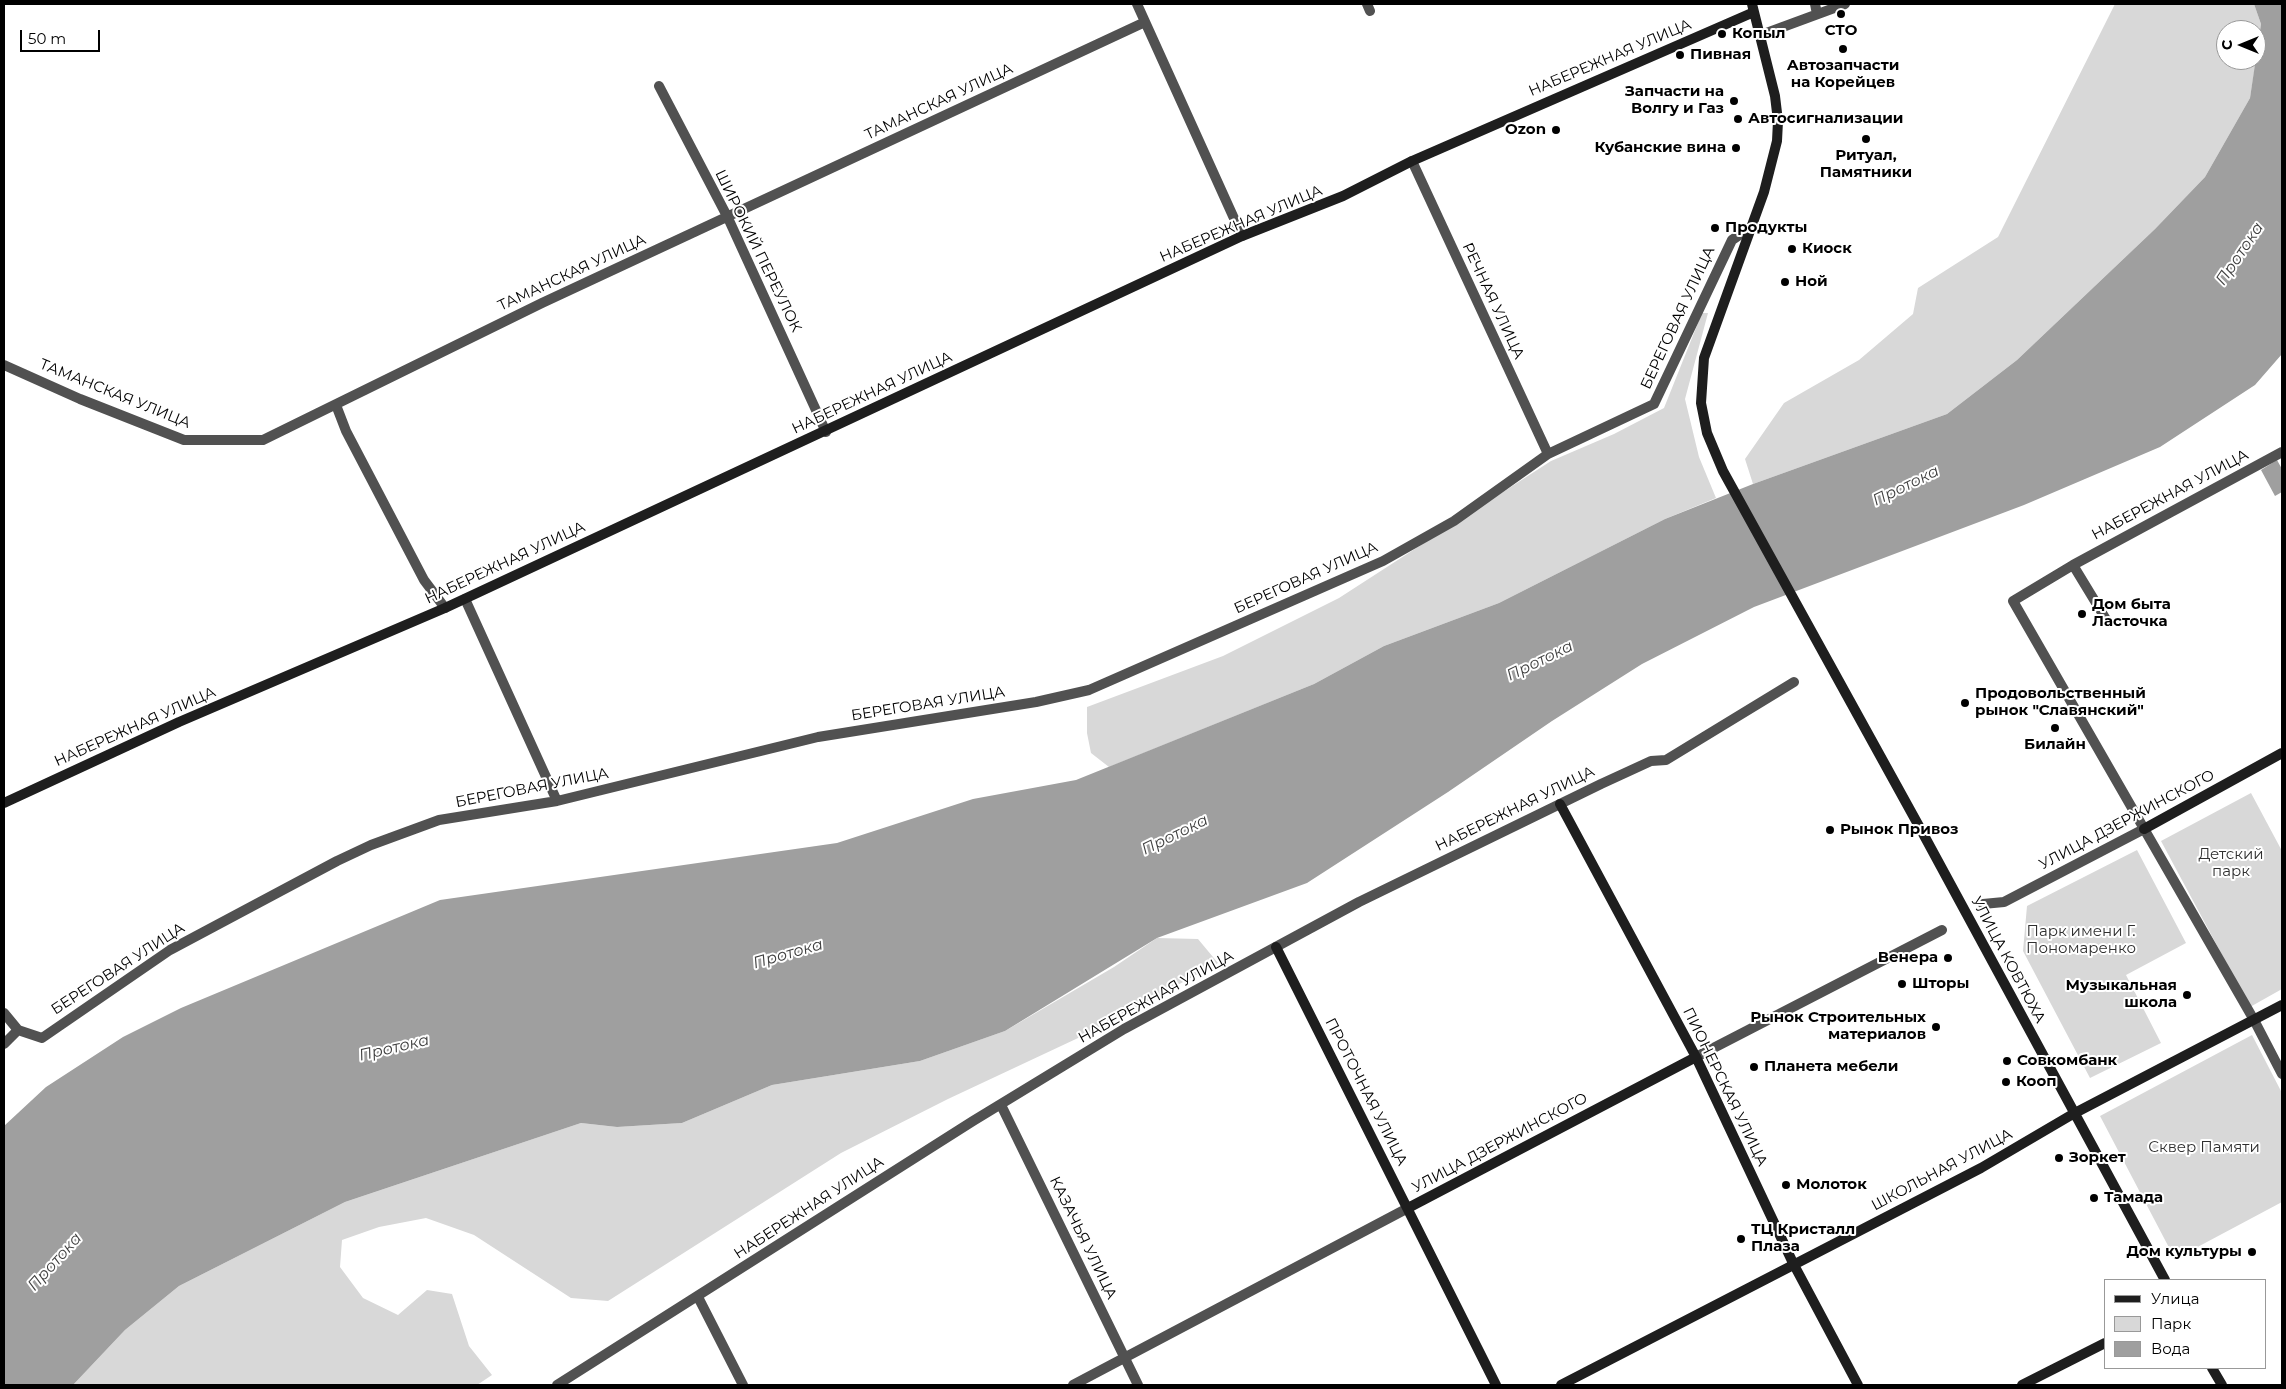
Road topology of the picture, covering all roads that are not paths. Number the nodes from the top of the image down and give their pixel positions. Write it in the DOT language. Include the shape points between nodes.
graph roads {
  1 [pos="1137,4"];
  2 [pos="1844,4"];
  3 [pos="1753,8"];
  4 [pos="1816,9"];
  5 [pos="1145,22"];
  6 [pos="1761,35"];
  7 [pos="659,86"];
  8 [pos="1412,161"];
  9 [pos="728,218"];
  10 [pos="1751,227"];
  11 [pos="1242,236"];
  12 [pos="4,365"];
  13 [pos="336,405"];
  14 [pos="826,432"];
  15 [pos="2282,452"];
  16 [pos="1548,454"];
  17 [pos="2073,565"];
  18 [pos="465,599"];
  19 [pos="445,608"];
  20 [pos="2107,621"];
  21 [pos="1794,682"];
  22 [pos="2282,754"];
  23 [pos="557,801"];
  24 [pos="4,803"];
  25 [pos="1560,804"];
  26 [pos="2144,829"];
  27 [pos="1983,904"];
  28 [pos="1942,930"];
  29 [pos="1276,947"];
  30 [pos="2282,1005"];
  31 [pos="4,1013"];
  32 [pos="2254,1020"];
  33 [pos="18,1030"];
  34 [pos="4,1044"];
  35 [pos="1696,1057"];
  36 [pos="2282,1074"];
  37 [pos="1001,1105"];
  38 [pos="2073,1114"];
  39 [pos="1408,1208"];
  40 [pos="1793,1263"];
  41 [pos="2164,1279"];
  42 [pos="698,1297"];
  43 [pos="2104,1344"];
  44 [pos="1125,1358"];
  45 [pos="2213,1369"];
  46 [pos="557,1385"];
  47 [pos="743,1385"];
  48 [pos="1073,1385"];
  49 [pos="1138,1385"];
  50 [pos="1496,1385"];
  51 [pos="1561,1385"];
  52 [pos="1858,1385"];
  53 [pos="2022,1385"];
  54 [pos="2222,1385"];
  1 -- 5 [label="street"];
  2 -- 4 [label="street"];
  3 -- 6 [label="street, УЛИЦА КОВТЮХА"];
  3 -- 8 [label="street, НАБЕРЕЖНАЯ УЛИЦА"];
  4 -- 6 [label="street"];
  5 -- 9 [label="street, ТАМАНСКАЯ УЛИЦА"];
  5 -- 11 [label="street"];
  6 -- 10 [label="street, УЛИЦА КОВТЮХА" via="1775,96 1777,141"];
  7 -- 9 [label="street, ШИРОКИЙ ПЕРЕУЛОК"];
  8 -- 11 [label="street, НАБЕРЕЖНАЯ УЛИЦА" via="1343,196"];
  8 -- 16 [label="street, РЕЧНАЯ УЛИЦА"];
  9 -- 13 [label="street, ТАМАНСКАЯ УЛИЦА" via="542,303"];
  9 -- 14 [label="street, ШИРОКИЙ ПЕРЕУЛОК"];
  10 -- 16 [label="street, БЕРЕГОВАЯ УЛИЦА" via="1732,240 1654,404"];
  10 -- 38 [label="street, УЛИЦА КОВТЮХА" via="1709,338 1701,381 1706,433 1723,471 1822,655 1924,836"];
  11 -- 14 [label="street, НАБЕРЕЖНАЯ УЛИЦА"];
  12 -- 13 [label="street, ТАМАНСКАЯ УЛИЦА" via="184,440 262,440"];
  13 -- 19 [label="street" via="346,431 424,580"];
  14 -- 18 [label="street, НАБЕРЕЖНАЯ УЛИЦА"];
  15 -- 17 [label="street, НАБЕРЕЖНАЯ УЛИЦА"];
  16 -- 23 [label="street, БЕРЕГОВАЯ УЛИЦА" via="1454,521 1383,561 1089,690 1036,702 818,737"];
  17 -- 20 [label="street"];
  17 -- 26 [label="street, НАБЕРЕЖНАЯ УЛИЦА" via="2013,601"];
  18 -- 19 [label="street, НАБЕРЕЖНАЯ УЛИЦА"];
  18 -- 23 [label="street"];
  19 -- 24 [label="street, НАБЕРЕЖНАЯ УЛИЦА" via="179,722"];
  21 -- 25 [label="street, НАБЕРЕЖНАЯ УЛИЦА" via="1666,760 1651,761"];
  22 -- 26 [label="street, УЛИЦА ДЗЕРЖИНСКОГО"];
  23 -- 33 [label="street, БЕРЕГОВАЯ УЛИЦА" via="439,820 371,845 170,950 42,1038"];
  25 -- 29 [label="street, НАБЕРЕЖНАЯ УЛИЦА" via="1359,902"];
  25 -- 35 [label="street, ПИОНЕРСКАЯ УЛИЦА"];
  26 -- 27 [label="street, УЛИЦА ДЗЕРЖИНСКОГО" via="2004,902"];
  26 -- 32 [label="street"];
  28 -- 35 [label="street, УЛИЦА ДЗЕРЖИНСКОГО"];
  29 -- 37 [label="street, НАБЕРЕЖНАЯ УЛИЦА" via="1124,1029"];
  29 -- 39 [label="street, ПРОТОЧНАЯ УЛИЦА"];
  30 -- 32 [label="street, ШКОЛЬНАЯ УЛИЦА"];
  31 -- 33 [label="street"];
  32 -- 36 [label="street"];
  32 -- 38 [label="street, ШКОЛЬНАЯ УЛИЦА"];
  33 -- 34 [label="street"];
  35 -- 39 [label="street, УЛИЦА ДЗЕРЖИНСКОГО"];
  35 -- 40 [label="street, ПИОНЕРСКАЯ УЛИЦА"];
  37 -- 42 [label="street, НАБЕРЕЖНАЯ УЛИЦА"];
  37 -- 44 [label="street, КАЗАЧЬЯ УЛИЦА"];
  38 -- 40 [label="street, ШКОЛЬНАЯ УЛИЦА" via="1981,1168"];
  38 -- 41 [label="street, УЛИЦА КОВТЮХА"];
  39 -- 44 [label="street, УЛИЦА ДЗЕРЖИНСКОГО"];
  39 -- 50 [label="street, ПРОТОЧНАЯ УЛИЦА"];
  40 -- 51 [label="street, ШКОЛЬНАЯ УЛИЦА"];
  40 -- 52 [label="street, ПИОНЕРСКАЯ УЛИЦА"];
  42 -- 46 [label="street, НАБЕРЕЖНАЯ УЛИЦА"];
  42 -- 47 [label="street"];
  43 -- 53 [label="street"];
  44 -- 48 [label="street, УЛИЦА ДЗЕРЖИНСКОГО"];
  44 -- 49 [label="street, КАЗАЧЬЯ УЛИЦА"];
  45 -- 54 [label="street"];
}
